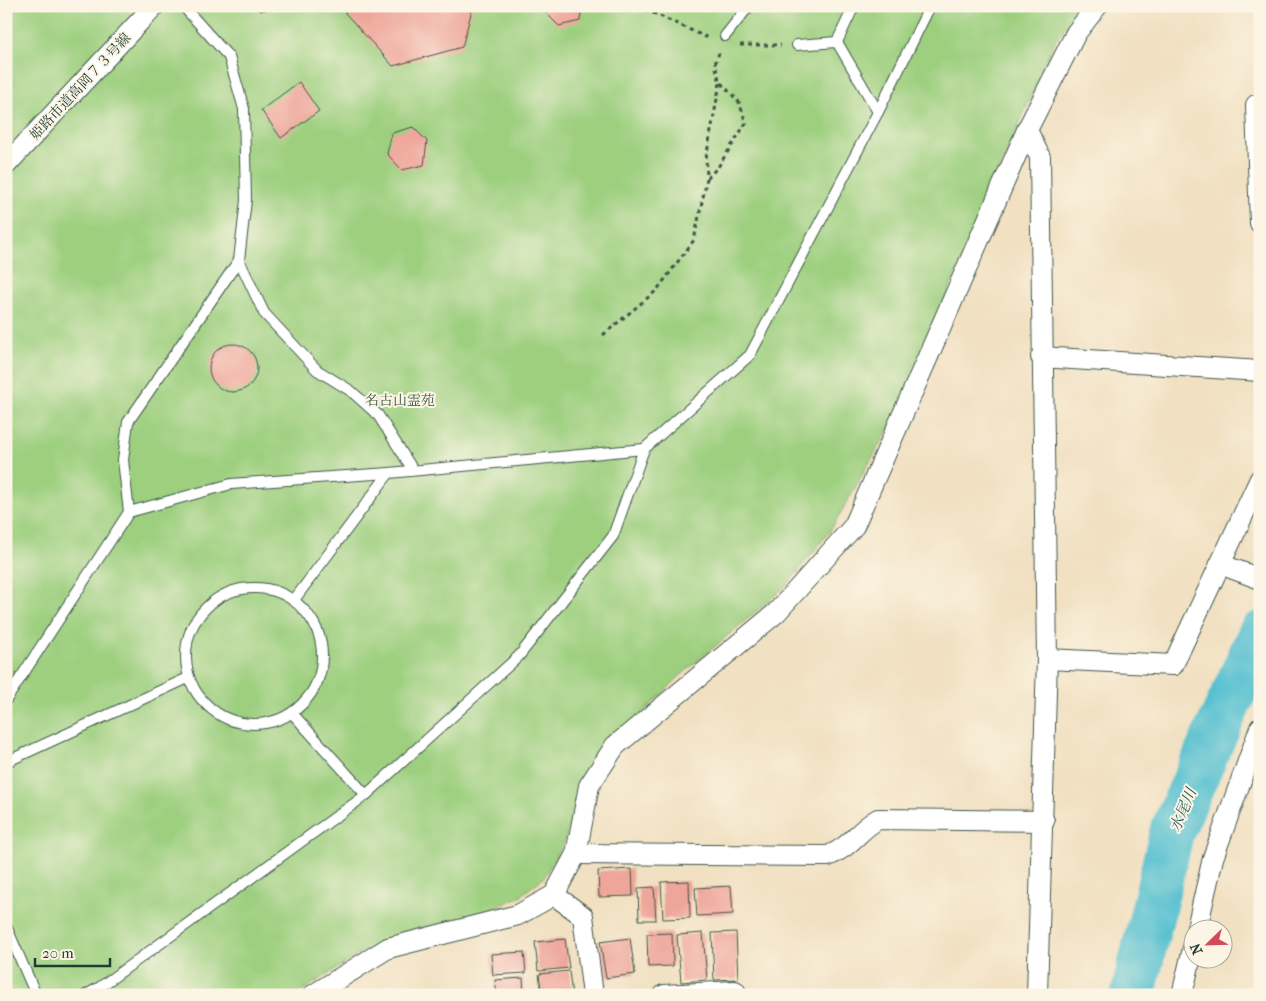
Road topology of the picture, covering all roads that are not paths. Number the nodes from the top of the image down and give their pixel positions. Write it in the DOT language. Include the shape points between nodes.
graph roads {
  1 [pos="154,6"];
  2 [pos="183,6"];
  3 [pos="749,6"];
  4 [pos="854,6"];
  5 [pos="930,6"];
  6 [pos="1096,6"];
  7 [pos="725,36"];
  8 [pos="837,42"];
  9 [pos="797,45"];
  10 [pos="1260,104"];
  11 [pos="878,112"];
  12 [pos="1027,130"];
  13 [pos="6,165"];
  14 [pos="1260,223"];
  15 [pos="239,260"];
  16 [pos="1041,357"];
  17 [pos="1260,371"];
  18 [pos="644,449"];
  19 [pos="413,470"];
  20 [pos="389,473"];
  21 [pos="1260,480"];
  22 [pos="130,512"];
  23 [pos="1220,564"];
  24 [pos="1260,579"];
  25 [pos="294,600"];
  26 [pos="1047,659"];
  27 [pos="188,678"];
  28 [pos="6,700"];
  29 [pos="292,713"];
  30 [pos="1260,728"];
  31 [pos="6,762"];
  32 [pos="366,795"];
  33 [pos="1044,821"];
  34 [pos="576,854"];
  35 [pos="554,895"];
  36 [pos="1199,918"];
  37 [pos="6,926"];
  38 [pos="1188,968"];
  39 [pos="735,991"];
  40 [pos="36,995"];
  41 [pos="86,995"];
  42 [pos="313,995"];
  43 [pos="593,995"];
  44 [pos="664,995"];
  45 [pos="1037,995"];
  46 [pos="1182,995"];
  1 -- 13 [label="street, 姫路市道高岡７３号線"];
  2 -- 15 [label="lane" via="229,57 244,109 246,200"];
  3 -- 7 [label="lane"];
  4 -- 8 [label="lane"];
  5 -- 11 [label="lane"];
  6 -- 12 [label="street" via="1076,33"];
  8 -- 9 [label="lane"];
  8 -- 11 [label="lane"];
  10 -- 14 [label="street" via="1256,105"];
  11 -- 18 [label="lane" via="750,354"];
  12 -- 16 [label="street" via="1040,157"];
  12 -- 34 [label="street" via="854,526 776,613 615,746 589,786"];
  15 -- 19 [label="lane" via="264,313 317,370 351,391 378,415"];
  15 -- 22 [label="lane" via="128,422 123,460"];
  16 -- 17 [label="street"];
  16 -- 26 [label="street"];
  18 -- 19 [label="lane"];
  18 -- 32 [label="lane" via="613,536 518,656"];
  19 -- 20 [label="lane"];
  20 -- 22 [label="lane" via="231,484"];
  20 -- 25 [label="lane"];
  21 -- 23 [label="street"];
  22 -- 28 [label="lane"];
  23 -- 24 [label="street"];
  23 -- 26 [label="street" via="1173,665"];
  25 -- 27 [label="lane" via="275,590 254,586 232,590 213,600 198,615 188,635 185,656"];
  25 -- 29 [label="lane" via="310,615 319,635 322,657 315,685 308,698"];
  26 -- 33 [label="street"];
  27 -- 29 [label="lane" via="198,696 213,711 232,721 252,724 273,722"];
  27 -- 31 [label="lane"];
  29 -- 32 [label="lane"];
  30 -- 36 [label="street" via="1213,858"];
  32 -- 41 [label="lane"];
  33 -- 34 [label="street" via="878,819 862,828 844,849 828,856"];
  33 -- 45 [label="street"];
  34 -- 35 [label="street"];
  35 -- 42 [label="street" via="518,915 388,948"];
  35 -- 43 [label="street" via="583,916"];
  37 -- 40 [label="lane"];
  38 -- 46 [label="street"];
  39 -- 44 [label="street"];
}
